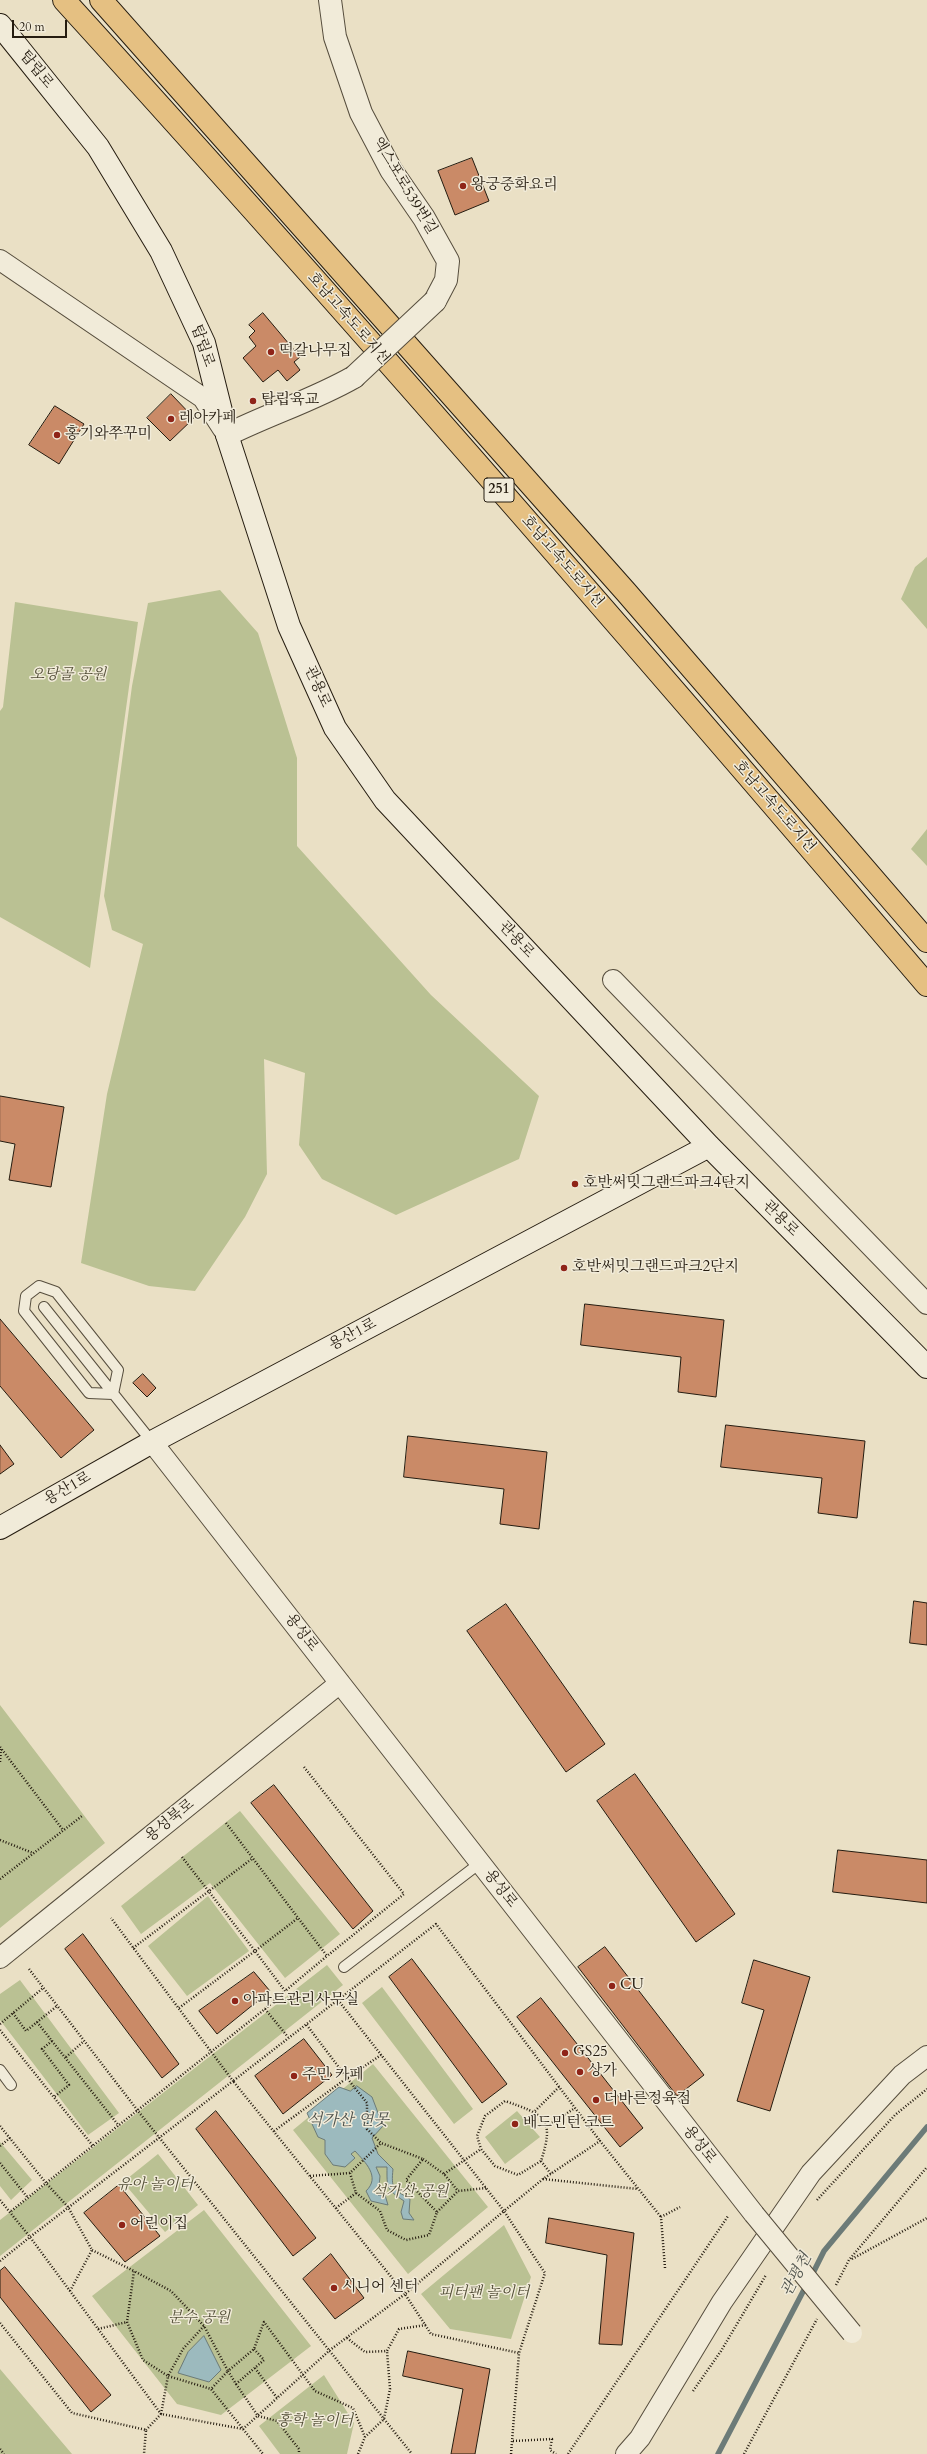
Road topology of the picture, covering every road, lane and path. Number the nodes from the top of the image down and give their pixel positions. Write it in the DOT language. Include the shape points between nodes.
graph roads {
  1 [pos="64,0"];
  2 [pos="101,0"];
  3 [pos="330,0"];
  4 [pos="0,25"];
  5 [pos="0,260"];
  6 [pos="227,435"];
  7 [pos="927,942"];
  8 [pos="613,980"];
  9 [pos="927,985"];
  10 [pos="709,1146"];
  11 [pos="927,1304"];
  12 [pos="44,1307"];
  13 [pos="927,1367"];
  14 [pos="113,1394"];
  15 [pos="152,1442"];
  16 [pos="0,1528"];
  17 [pos="340,1683"];
  18 [pos="1,1748"];
  19 [pos="0,1762"];
  20 [pos="304,1767"];
  21 [pos="82,1816"];
  22 [pos="226,1823"];
  23 [pos="63,1830"];
  24 [pos="0,1840"];
  25 [pos="34,1853"];
  26 [pos="182,1857"];
  27 [pos="253,1858"];
  28 [pos="480,1862"];
  29 [pos="0,1879"];
  30 [pos="208,1892"];
  31 [pos="111,1918"];
  32 [pos="298,1918"];
  33 [pos="133,1948"];
  34 [pos="255,1951"];
  35 [pos="327,1956"];
  36 [pos="0,1958"];
  37 [pos="344,1967"];
  38 [pos="30,1969"];
  39 [pos="44,1988"];
  40 [pos="285,1990"];
  41 [pos="338,2000"];
  42 [pos="57,2006"];
  43 [pos="179,2008"];
  44 [pos="265,2009"];
  45 [pos="13,2013"];
  46 [pos="37,2022"];
  47 [pos="0,2024"];
  48 [pos="306,2024"];
  49 [pos="0,2030"];
  50 [pos="288,2038"];
  51 [pos="52,2041"];
  52 [pos="84,2041"];
  53 [pos="212,2050"];
  54 [pos="381,2055"];
  55 [pos="927,2056"];
  56 [pos="66,2058"];
  57 [pos="0,2070"];
  58 [pos="347,2078"];
  59 [pos="233,2081"];
  60 [pos="11,2085"];
  61 [pos="560,2087"];
  62 [pos="54,2097"];
  63 [pos="575,2108"];
  64 [pos="138,2111"];
  65 [pos="535,2111"];
  66 [pos="0,2126"];
  67 [pos="119,2126"];
  68 [pos="548,2126"];
  69 [pos="274,2131"];
  70 [pos="159,2137"];
  71 [pos="10,2138"];
  72 [pos="600,2141"];
  73 [pos="381,2143"];
  74 [pos="0,2146"];
  75 [pos="93,2146"];
  76 [pos="481,2149"];
  77 [pos="423,2159"];
  78 [pos="464,2160"];
  79 [pos="541,2161"];
  80 [pos="0,2164"];
  81 [pos="350,2173"];
  82 [pos="444,2174"];
  83 [pos="551,2174"];
  84 [pos="310,2176"];
  85 [pos="543,2179"];
  86 [pos="46,2183"];
  87 [pos="486,2188"];
  88 [pos="638,2189"];
  89 [pos="458,2191"];
  90 [pos="356,2193"];
  91 [pos="28,2198"];
  92 [pos="0,2200"];
  93 [pos="680,2207"];
  94 [pos="68,2208"];
  95 [pos="336,2208"];
  96 [pos="504,2211"];
  97 [pos="10,2212"];
  98 [pos="437,2212"];
  99 [pos="728,2216"];
  100 [pos="661,2217"];
  101 [pos="927,2218"];
  102 [pos="30,2237"];
  103 [pos="92,2250"];
  104 [pos="849,2260"];
  105 [pos="0,2261"];
  106 [pos="665,2268"];
  107 [pos="134,2271"];
  108 [pos="70,2291"];
  109 [pos="405,2294"];
  110 [pos="127,2322"];
  111 [pos="0,2324"];
  112 [pos="426,2325"];
  113 [pos="204,2326"];
  114 [pos="98,2329"];
  115 [pos="852,2333"];
  116 [pos="347,2338"];
  117 [pos="254,2349"];
  118 [pos="330,2350"];
  119 [pos="387,2351"];
  120 [pos="519,2352"];
  121 [pos="255,2368"];
  122 [pos="228,2371"];
  123 [pos="304,2374"];
  124 [pos="168,2376"];
  125 [pos="236,2384"];
  126 [pos="211,2389"];
  127 [pos="277,2398"];
  128 [pos="161,2414"];
  129 [pos="258,2416"];
  130 [pos="384,2419"];
  131 [pos="243,2429"];
  132 [pos="146,2430"];
  133 [pos="365,2436"];
  134 [pos="513,2441"];
  135 [pos="0,2449"];
  136 [pos="4,2454"];
  137 [pos="144,2454"];
  138 [pos="263,2454"];
  139 [pos="299,2454"];
  140 [pos="358,2454"];
  141 [pos="412,2454"];
  142 [pos="511,2454"];
  143 [pos="556,2454"];
  144 [pos="568,2454"];
  145 [pos="626,2454"];
  1 -- 9 [label="highway, 호남고속도로지선 / 251" via="180,127 594,598"];
  2 -- 7 [label="highway, 호남고속도로지선 / 251" via="626,592"];
  3 -- 6 [label="main road, 엑스포로539번길, bridge" via="335,37 361,113 391,170 424,218 448,261 446,280 435,301 354,377 322,395 269,414"];
  4 -- 6 [label="main road, 탑립로" via="98,147 161,251 204,343"];
  5 -- 6 [label="street, 탑립로" via="203,398"];
  6 -- 10 [label="main road, 관용로" via="290,626 335,728 385,800"];
  8 -- 11 [label="street"];
  10 -- 13 [label="main road, 관용로"];
  10 -- 15 [label="main road, 용산1로"];
  12 -- 14 [label="lane"];
  14 -- 14 [label="lane" via="118,1370 56,1292 39,1286 26,1296 24,1311 89,1393"];
  14 -- 15 [label="lane"];
  15 -- 16 [label="main road, 용산1로"];
  15 -- 17 [label="street, 용성로"];
  17 -- 28 [label="street, 용성로"];
  17 -- 36 [label="street, 용성북로"];
  18 -- 19 [label="path"];
  18 -- 23 [label="path"];
  20 -- 35 [label="path" via="404,1894"];
  21 -- 23 [label="path"];
  22 -- 27 [label="path"];
  23 -- 25 [label="path"];
  24 -- 25 [label="path"];
  25 -- 29 [label="path"];
  26 -- 30 [label="path"];
  27 -- 30 [label="path"];
  27 -- 32 [label="path"];
  28 -- 37 [label="lane"];
  28 -- 115 [label="street, 용성로, bridge" via="754,2214"];
  30 -- 33 [label="path"];
  30 -- 34 [label="path"];
  31 -- 33 [label="path"];
  32 -- 34 [label="path"];
  32 -- 35 [label="path"];
  33 -- 43 [label="path"];
  34 -- 40 [label="path"];
  34 -- 43 [label="path"];
  35 -- 40 [label="path"];
  38 -- 39 [label="path"];
  39 -- 42 [label="path"];
  39 -- 45 [label="path"];
  40 -- 44 [label="path"];
  41 -- 48 [label="path"];
  41 -- 54 [label="path"];
  41 -- 61 [label="path" via="436,1924"];
  42 -- 46 [label="path"];
  42 -- 52 [label="path"];
  43 -- 53 [label="path"];
  44 -- 50 [label="path"];
  44 -- 53 [label="path"];
  45 -- 46 [label="path" via="26,2031"];
  45 -- 47 [label="path"];
  46 -- 51 [label="path"];
  48 -- 50 [label="path"];
  48 -- 58 [label="path"];
  49 -- 62 [label="path"];
  50 -- 59 [label="path"];
  51 -- 56 [label="path"];
  51 -- 62 [label="path" via="42,2049 69,2085"];
  52 -- 56 [label="path"];
  52 -- 64 [label="path"];
  53 -- 59 [label="path"];
  53 -- 64 [label="path"];
  54 -- 58 [label="path"];
  54 -- 78 [label="path"];
  55 -- 145 [label="street" via="902,2075 811,2173 722,2302 640,2438"];
  56 -- 67 [label="path"];
  57 -- 60 [label="lane"];
  58 -- 69 [label="path"];
  58 -- 73 [label="path" via="367,2103 367,2129"];
  59 -- 69 [label="path"];
  59 -- 70 [label="path"];
  61 -- 63 [label="path"];
  61 -- 65 [label="path"];
  62 -- 75 [label="path"];
  63 -- 68 [label="path"];
  63 -- 72 [label="path"];
  64 -- 67 [label="path"];
  64 -- 70 [label="path"];
  65 -- 68 [label="path"];
  65 -- 76 [label="path" via="505,2100 484,2116 477,2136"];
  66 -- 71 [label="path"];
  67 -- 75 [label="path"];
  68 -- 79 [label="path" via="548,2138"];
  69 -- 84 [label="path"];
  70 -- 94 [label="path"];
  70 -- 118 [label="path"];
  71 -- 74 [label="path"];
  71 -- 86 [label="path"];
  72 -- 83 [label="path"];
  72 -- 88 [label="path"];
  73 -- 77 [label="path"];
  73 -- 81 [label="path"];
  75 -- 86 [label="path"];
  76 -- 78 [label="path"];
  76 -- 79 [label="path" via="495,2166 518,2175"];
  77 -- 82 [label="path"];
  77 -- 98 [label="path" via="406,2180"];
  78 -- 82 [label="path"];
  78 -- 87 [label="path"];
  79 -- 83 [label="path"];
  80 -- 91 [label="path"];
  81 -- 84 [label="path"];
  81 -- 90 [label="path"];
  82 -- 89 [label="path"];
  83 -- 85 [label="path"];
  84 -- 95 [label="path"];
  85 -- 88 [label="path"];
  85 -- 96 [label="path"];
  86 -- 91 [label="path"];
  86 -- 94 [label="path"];
  87 -- 89 [label="path"];
  87 -- 96 [label="path"];
  88 -- 100 [label="path"];
  89 -- 98 [label="path"];
  90 -- 95 [label="path"];
  90 -- 98 [label="path" via="380,2211 387,2230 406,2240 429,2235"];
  91 -- 97 [label="path"];
  92 -- 97 [label="path"];
  93 -- 100 [label="path"];
  94 -- 102 [label="path"];
  94 -- 103 [label="path"];
  95 -- 109 [label="path"];
  96 -- 109 [label="path"];
  96 -- 120 [label="path" via="545,2273"];
  97 -- 102 [label="path"];
  99 -- 144 [label="path"];
  100 -- 106 [label="path"];
  101 -- 104 [label="path"];
  102 -- 105 [label="path"];
  102 -- 108 [label="path"];
  103 -- 107 [label="path"];
  103 -- 108 [label="path"];
  107 -- 110 [label="path"];
  107 -- 113 [label="path" via="171,2291"];
  108 -- 114 [label="path"];
  109 -- 112 [label="path"];
  109 -- 116 [label="path"];
  110 -- 114 [label="path"];
  110 -- 124 [label="path" via="143,2360"];
  111 -- 132 [label="path" via="72,2413"];
  112 -- 119 [label="path" via="399,2328"];
  112 -- 120 [label="path" via="432,2334"];
  113 -- 122 [label="path"];
  113 -- 124 [label="path" via="183,2349"];
  114 -- 128 [label="path"];
  116 -- 118 [label="path"];
  116 -- 119 [label="path" via="365,2352"];
  117 -- 121 [label="path" via="264,2360"];
  117 -- 122 [label="path"];
  117 -- 123 [label="path" via="264,2322"];
  118 -- 123 [label="path"];
  118 -- 130 [label="path"];
  119 -- 130 [label="path" via="390,2389"];
  120 -- 134 [label="path"];
  121 -- 125 [label="path"];
  121 -- 127 [label="path"];
  122 -- 125 [label="path"];
  122 -- 126 [label="path"];
  123 -- 127 [label="path"];
  123 -- 133 [label="path" via="315,2392 353,2408"];
  124 -- 126 [label="path"];
  124 -- 128 [label="path"];
  125 -- 129 [label="path"];
  126 -- 131 [label="path"];
  127 -- 129 [label="path"];
  128 -- 131 [label="path"];
  128 -- 132 [label="path"];
  129 -- 131 [label="path"];
  129 -- 139 [label="path" via="277,2422 299,2449"];
  130 -- 133 [label="path"];
  130 -- 141 [label="path"];
  131 -- 138 [label="path"];
  132 -- 137 [label="path"];
  133 -- 140 [label="path"];
  134 -- 142 [label="path"];
  134 -- 143 [label="path" via="552,2439 550,2450"];
  135 -- 136 [label="path"];
}
